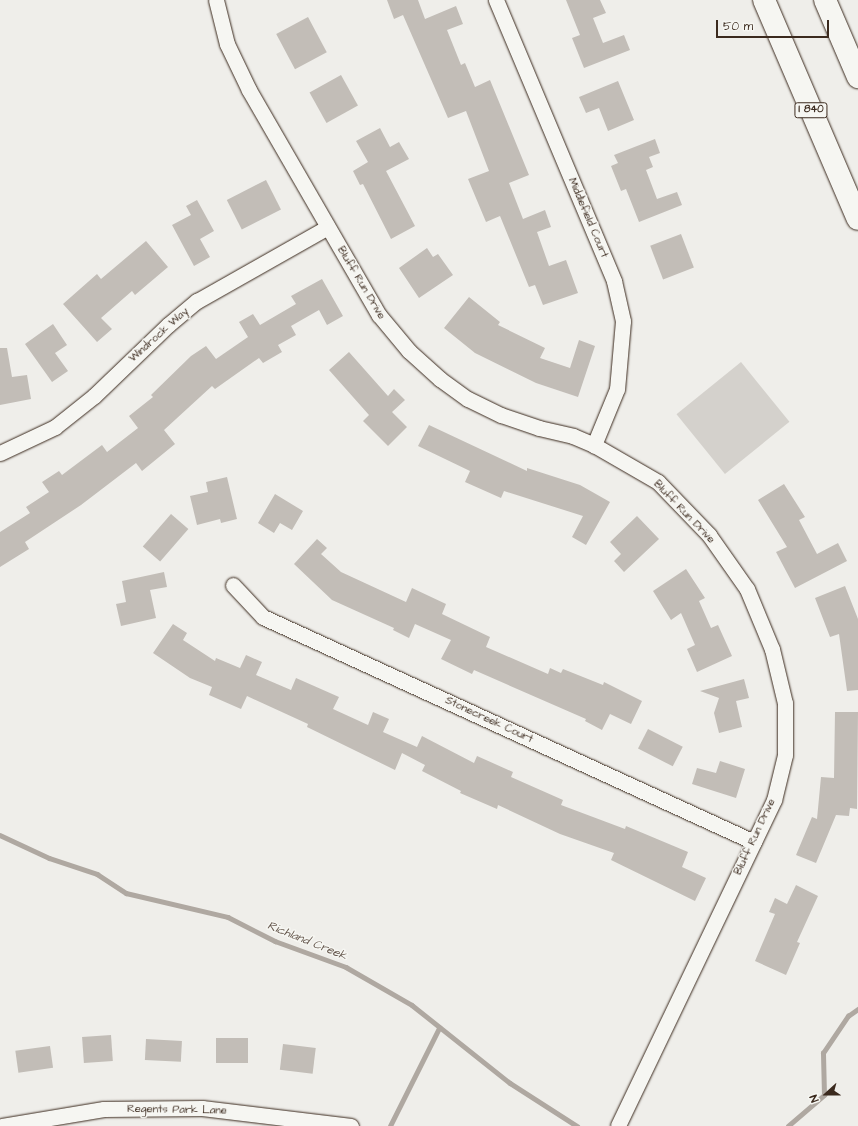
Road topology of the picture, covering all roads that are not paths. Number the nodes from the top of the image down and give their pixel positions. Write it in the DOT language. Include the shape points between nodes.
graph roads {
  1 [pos="216,0"];
  2 [pos="496,0"];
  3 [pos="764,0"];
  4 [pos="825,0"];
  5 [pos="858,77"];
  6 [pos="858,219"];
  7 [pos="328,227"];
  8 [pos="594,445"];
  9 [pos="0,453"];
  10 [pos="233,585"];
  11 [pos="754,842"];
  12 [pos="54,1121"];
  13 [pos="2,1126"];
  14 [pos="352,1126"];
  15 [pos="618,1126"];
  1 -- 7 [label="street, Bluff Run Drive" via="227,44 249,90"];
  2 -- 8 [label="street, Middlefield Court" via="614,282 623,321 616,389"];
  3 -- 6 [label="highway, I 840"];
  4 -- 5 [label="highway"];
  7 -- 8 [label="street, Bluff Run Drive" via="379,315 409,351 440,379 468,399 501,415 573,436"];
  7 -- 9 [label="street, Windrock Way" via="197,301 168,325 94,396 55,427"];
  8 -- 11 [label="street, Bluff Run Drive" via="658,482 709,535 746,589 772,649 785,703 785,755 774,800"];
  10 -- 11 [label="street, Stonecreek Court" via="263,617"];
  11 -- 15 [label="street, Bluff Run Drive"];
  12 -- 13 [label="street, Regents Park Lane"];
  12 -- 14 [label="street, Regents Park Lane" via="104,1109 202,1108"];
}
